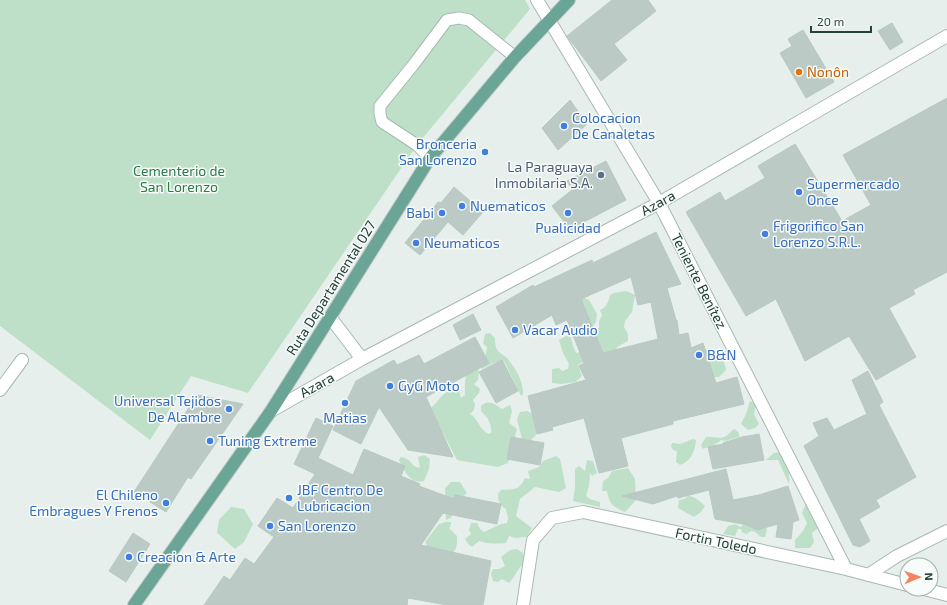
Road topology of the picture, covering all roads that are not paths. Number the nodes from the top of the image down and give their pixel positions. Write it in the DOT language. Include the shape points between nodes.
graph roads {
  1 [pos="537,0"];
  2 [pos="569,0"];
  3 [pos="550,22"];
  4 [pos="947,36"];
  5 [pos="515,57"];
  6 [pos="430,158"];
  7 [pos="659,203"];
  8 [pos="330,317"];
  9 [pos="362,359"];
  10 [pos="22,360"];
  11 [pos="0,390"];
  12 [pos="271,411"];
  13 [pos="947,531"];
  14 [pos="846,569"];
  15 [pos="868,575"];
  16 [pos="899,583"];
  17 [pos="134,605"];
  18 [pos="523,605"];
  1 -- 3 [label="street, Teniente Benítez"];
  2 -- 3 [label="main road, Ruta Departamental 027"];
  3 -- 5 [label="main road, Ruta Departamental 027"];
  3 -- 7 [label="street, Teniente Benítez"];
  4 -- 7 [label="street, Azara"];
  5 -- 6 [label="main road, Ruta Departamental 027"];
  5 -- 6 [label="lane" via="469,20 447,20 380,106 382,122 417,145"];
  6 -- 8 [label="main road, Ruta Departamental 027"];
  7 -- 9 [label="street, Azara"];
  7 -- 14 [label="street, Teniente Benítez"];
  8 -- 9 [label="street"];
  8 -- 12 [label="main road, Ruta Departamental 027"];
  9 -- 12 [label="street, Azara"];
  10 -- 11 [label="street"];
  12 -- 17 [label="main road, Ruta Departamental 027"];
  13 -- 15 [label="street" via="897,556"];
  14 -- 15 [label="street, Fortin Toledo"];
  14 -- 18 [label="street, Fortin Toledo" via="583,512 552,518 533,540"];
  15 -- 16 [label="street, Fortin Toledo"];
}
